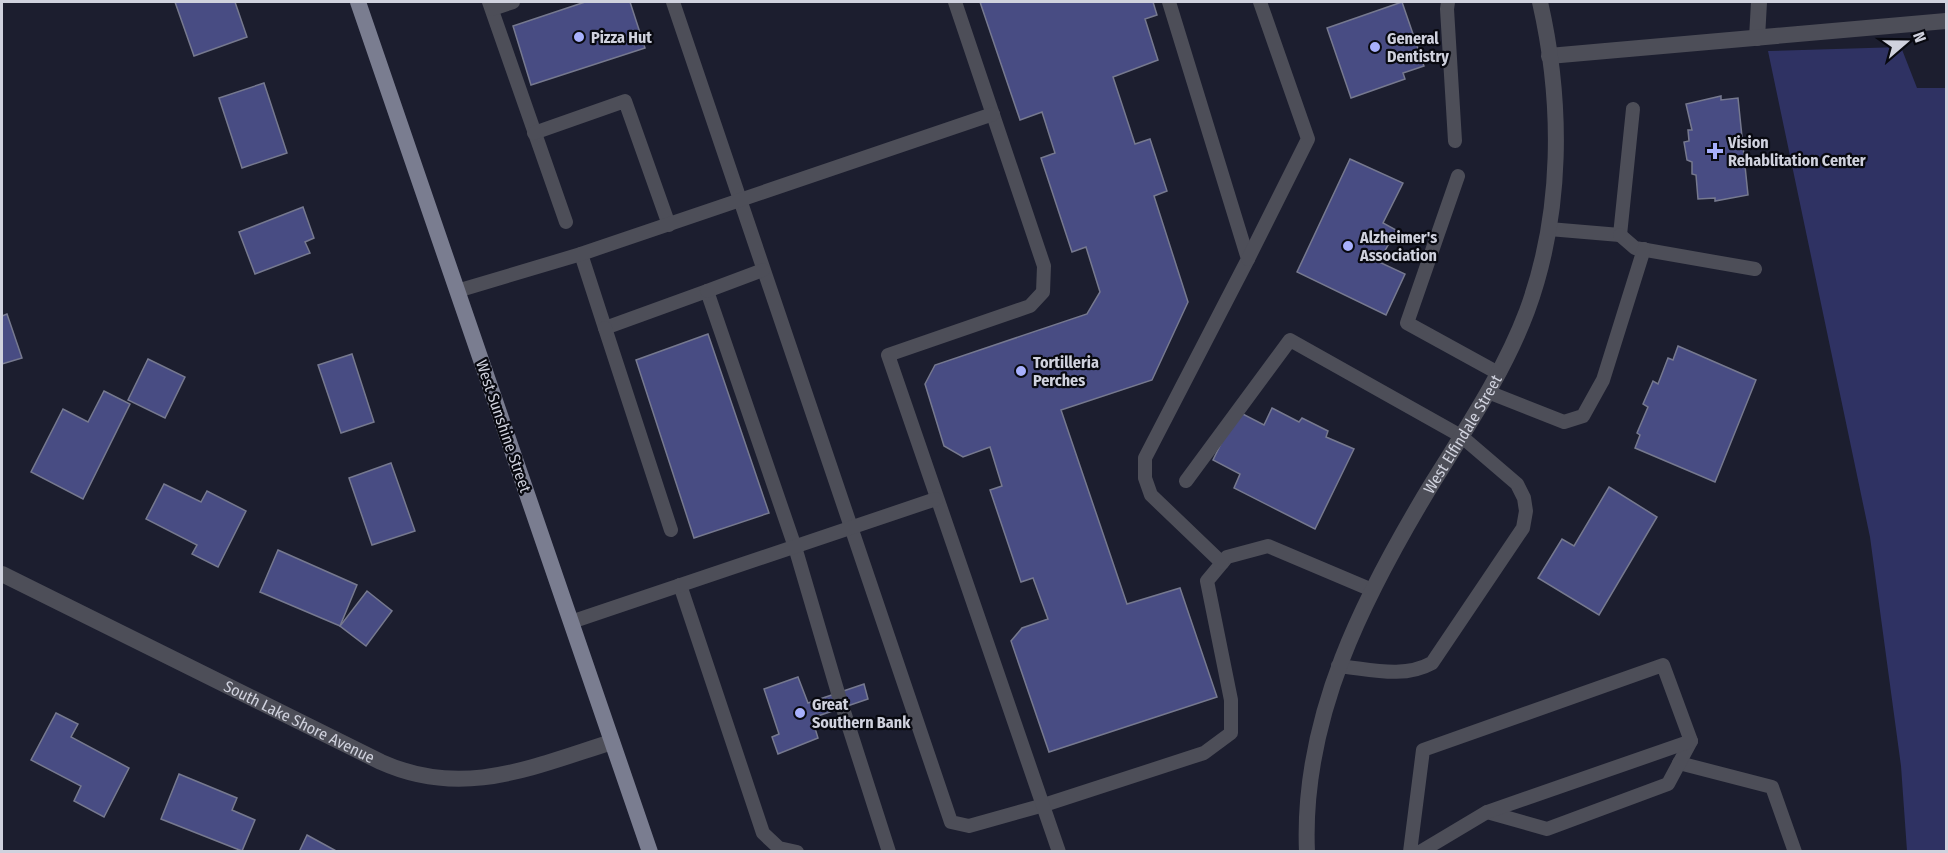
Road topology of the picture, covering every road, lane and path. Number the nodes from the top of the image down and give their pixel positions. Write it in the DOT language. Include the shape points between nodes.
graph roads {
  1 [pos="358,2"];
  2 [pos="513,2"];
  3 [pos="673,2"];
  4 [pos="955,2"];
  5 [pos="1168,2"];
  6 [pos="1260,2"];
  7 [pos="1448,2"];
  8 [pos="1540,2"];
  9 [pos="1759,2"];
  10 [pos="490,5"];
  11 [pos="1947,21"];
  12 [pos="1757,38"];
  13 [pos="1550,56"];
  14 [pos="1633,109"];
  15 [pos="993,114"];
  16 [pos="534,132"];
  17 [pos="1455,141"];
  18 [pos="1458,177"];
  19 [pos="741,201"];
  20 [pos="566,222"];
  21 [pos="669,225"];
  22 [pos="1549,229"];
  23 [pos="1620,235"];
  24 [pos="1644,249"];
  25 [pos="581,254"];
  26 [pos="1248,259"];
  27 [pos="1755,269"];
  28 [pos="764,270"];
  29 [pos="458,291"];
  30 [pos="707,291"];
  31 [pos="605,328"];
  32 [pos="1498,373"];
  33 [pos="1488,392"];
  34 [pos="1461,436"];
  35 [pos="1186,481"];
  36 [pos="936,499"];
  37 [pos="853,526"];
  38 [pos="671,530"];
  39 [pos="795,547"];
  40 [pos="1222,563"];
  41 [pos="2,574"];
  42 [pos="680,585"];
  43 [pos="1372,590"];
  44 [pos="571,622"];
  45 [pos="1338,666"];
  46 [pos="1691,741"];
  47 [pos="612,742"];
  48 [pos="1679,763"];
  49 [pos="1044,806"];
  50 [pos="1487,812"];
  51 [pos="650,852"];
  52 [pos="797,852"];
  53 [pos="889,852"];
  54 [pos="1059,852"];
  55 [pos="1307,852"];
  56 [pos="1410,852"];
  57 [pos="1420,852"];
  58 [pos="1795,852"];
  1 -- 29 [label="main road, West Sunshine Street"];
  2 -- 10 [label="lane"];
  3 -- 19 [label="lane"];
  4 -- 15 [label="lane"];
  5 -- 26 [label="lane"];
  6 -- 26 [label="lane" via="1308,139"];
  7 -- 17 [label="lane"];
  8 -- 13 [label="street, West Elfindale Street"];
  9 -- 12 [label="street"];
  10 -- 16 [label="lane"];
  11 -- 12 [label="street"];
  12 -- 13 [label="street"];
  13 -- 22 [label="street, West Elfindale Street" via="1556,166"];
  14 -- 23 [label="lane"];
  15 -- 19 [label="lane"];
  15 -- 36 [label="lane" via="1044,266 1043,291 1030,306 888,355"];
  16 -- 20 [label="lane"];
  16 -- 21 [label="lane" via="625,101"];
  18 -- 32 [label="lane" via="1407,323"];
  19 -- 21 [label="lane"];
  19 -- 28 [label="lane"];
  21 -- 25 [label="lane"];
  22 -- 23 [label="lane"];
  22 -- 32 [label="street, West Elfindale Street" via="1527,312"];
  23 -- 24 [label="lane" via="1635,248"];
  24 -- 27 [label="lane"];
  24 -- 33 [label="lane" via="1603,380 1583,416 1564,422"];
  25 -- 29 [label="lane"];
  25 -- 31 [label="lane"];
  26 -- 40 [label="lane" via="1145,458 1145,478 1151,495"];
  28 -- 30 [label="lane"];
  28 -- 37 [label="lane"];
  29 -- 44 [label="main road, West Sunshine Street"];
  30 -- 31 [label="lane"];
  30 -- 39 [label="lane"];
  31 -- 38 [label="lane"];
  32 -- 33 [label="street, West Elfindale Street"];
  33 -- 34 [label="street, West Elfindale Street"];
  34 -- 35 [label="lane" via="1290,340"];
  34 -- 43 [label="street, West Elfindale Street"];
  34 -- 45 [label="lane" via="1516,484 1524,498 1523,528 1432,663 1417,671 1401,673"];
  36 -- 37 [label="lane"];
  36 -- 49 [label="lane"];
  37 -- 39 [label="lane"];
  37 -- 49 [label="lane" via="951,822 969,826"];
  39 -- 42 [label="lane"];
  39 -- 53 [label="lane"];
  40 -- 43 [label="lane" via="1227,556 1268,546"];
  40 -- 49 [label="lane" via="1207,581 1231,700 1231,733 1203,753"];
  41 -- 47 [label="street, South Lake Shore Avenue" via="381,762 417,776 457,780 499,776"];
  42 -- 44 [label="lane"];
  42 -- 52 [label="lane" via="763,832 779,848"];
  43 -- 45 [label="street, West Elfindale Street"];
  44 -- 47 [label="main road, West Sunshine Street"];
  45 -- 55 [label="street, West Elfindale Street" via="1317,737"];
  46 -- 48 [label="lane"];
  46 -- 50 [label="lane"];
  46 -- 56 [label="lane" via="1663,665 1423,750"];
  47 -- 51 [label="main road, West Sunshine Street"];
  48 -- 50 [label="lane" via="1668,784 1547,829"];
  48 -- 58 [label="lane" via="1772,787"];
  49 -- 54 [label="lane"];
  50 -- 57 [label="lane"];
}
